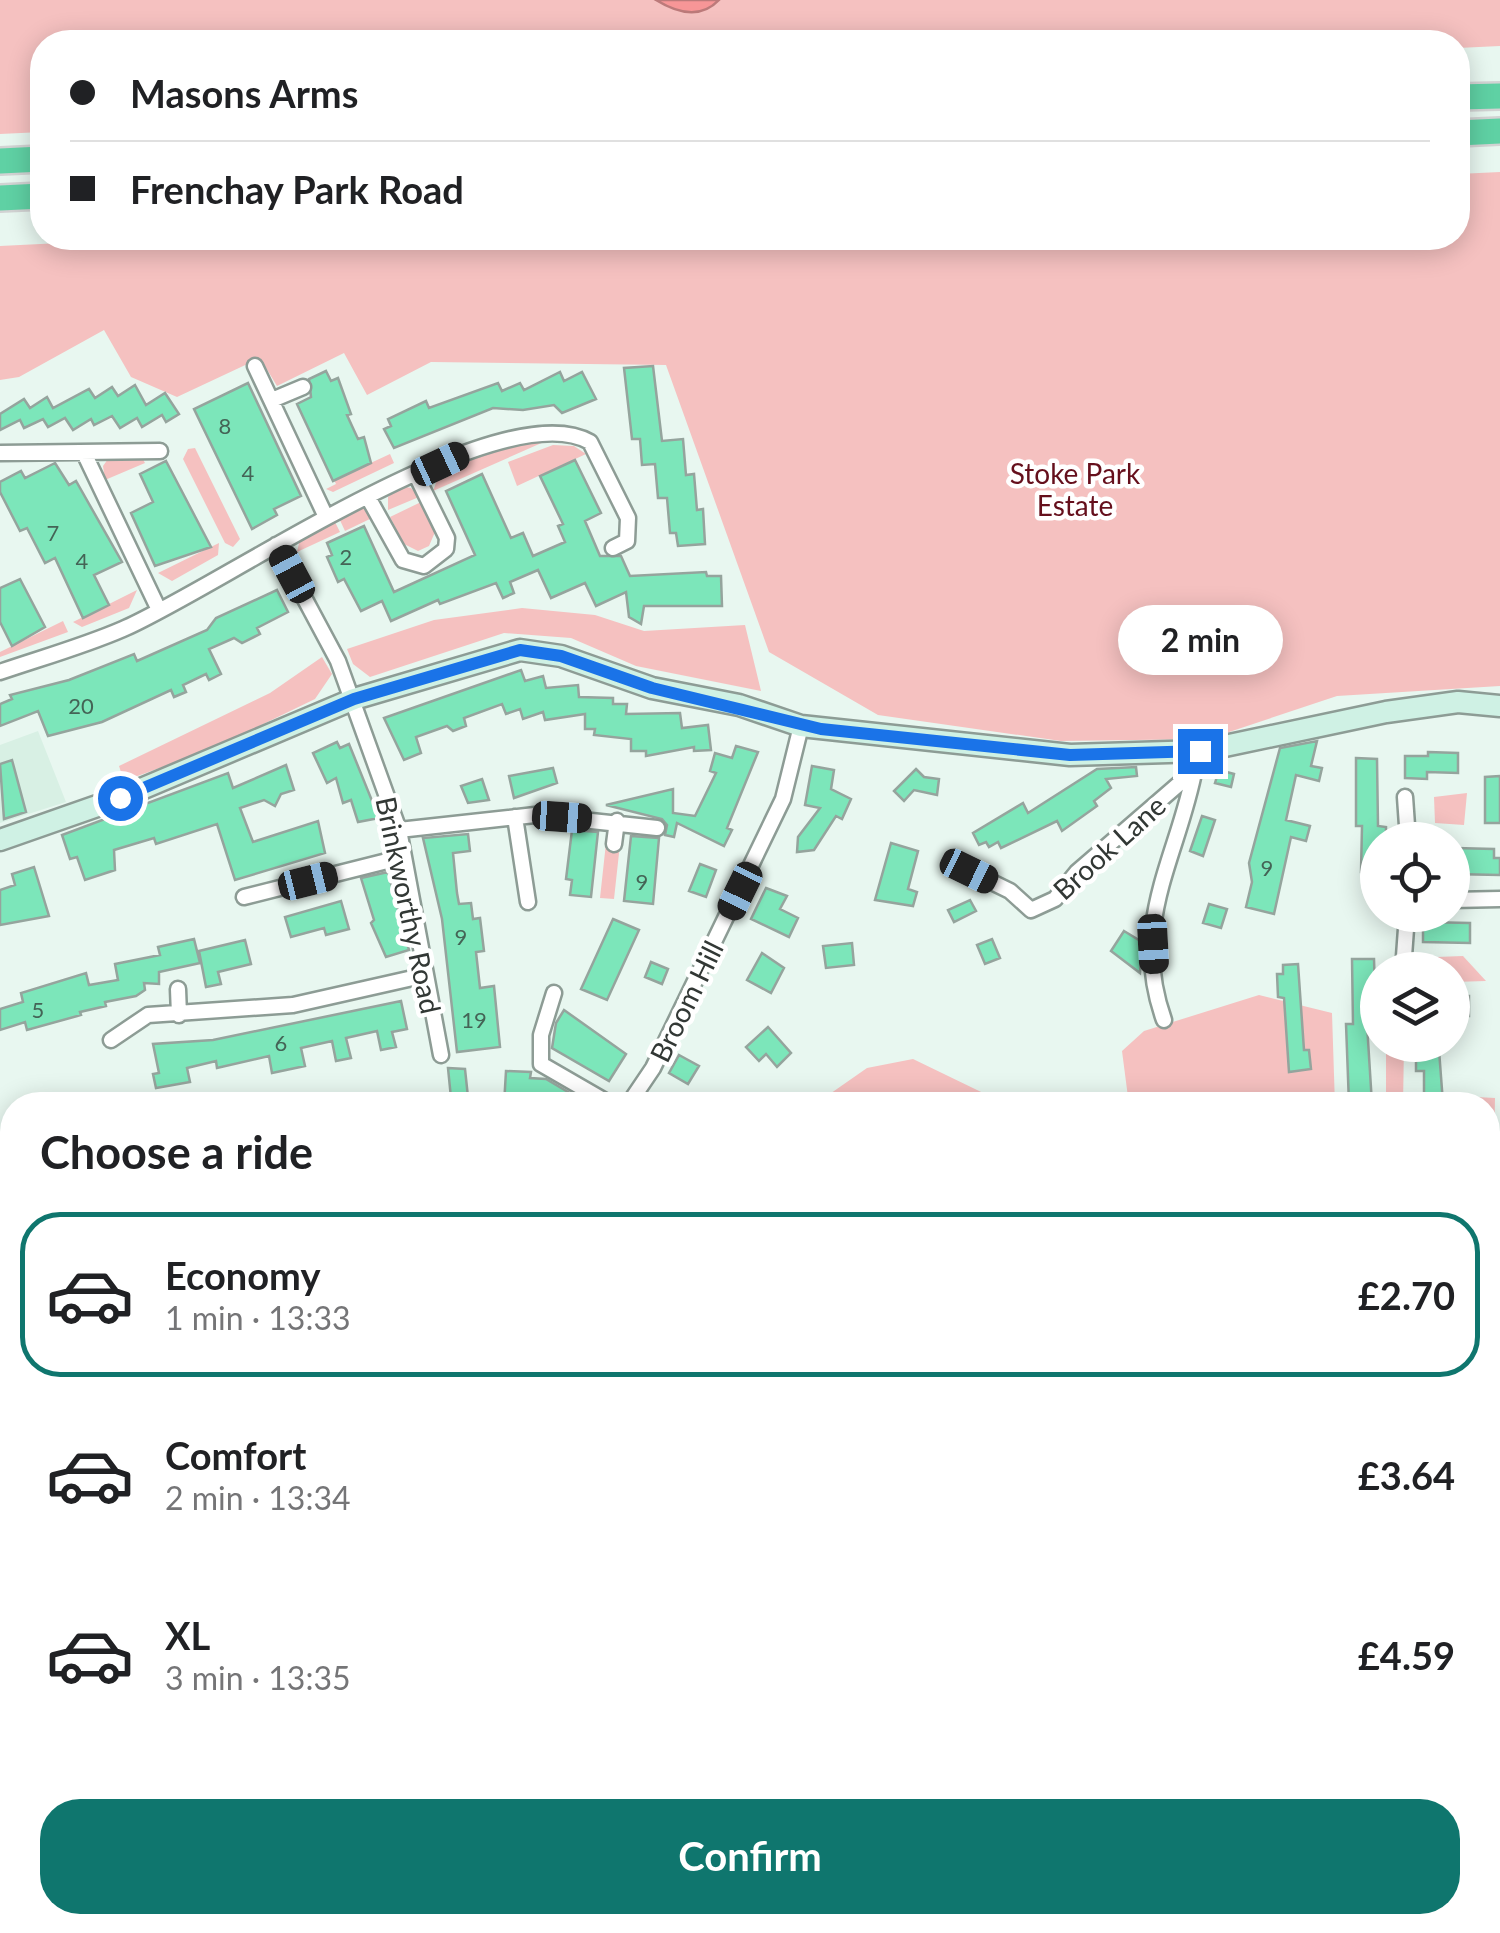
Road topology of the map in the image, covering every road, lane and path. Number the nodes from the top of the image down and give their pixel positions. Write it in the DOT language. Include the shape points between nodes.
graph roads {
  1 [pos="1500,96"];
  2 [pos="1470,97"];
  3 [pos="1500,132"];
  4 [pos="1470,133"];
  5 [pos="30,160"];
  6 [pos="0,161"];
  7 [pos="30,197"];
  8 [pos="0,198"];
  9 [pos="254,366"];
  10 [pos="304,386"];
  11 [pos="272,400"];
  12 [pos="160,451"];
  13 [pos="0,453"];
  14 [pos="85,455"];
  15 [pos="416,475"];
  16 [pos="369,499"];
  17 [pos="326,517"];
  18 [pos="276,544"];
  19 [pos="614,548"];
  20 [pos="159,610"];
  21 [pos="0,672"];
  22 [pos="354,699"];
  23 [pos="1500,706"];
  24 [pos="801,726"];
  25 [pos="1198,760"];
  26 [pos="1405,796"];
  27 [pos="515,817"];
  28 [pos="617,821"];
  29 [pos="1407,822"];
  30 [pos="658,828"];
  31 [pos="399,830"];
  32 [pos="0,840"];
  33 [pos="614,844"];
  34 [pos="403,857"];
  35 [pos="969,871"];
  36 [pos="244,897"];
  37 [pos="1500,899"];
  38 [pos="1470,900"];
  39 [pos="528,902"];
  40 [pos="426,975"];
  41 [pos="178,990"];
  42 [pos="554,993"];
  43 [pos="180,1015"];
  44 [pos="1164,1020"];
  45 [pos="111,1040"];
  46 [pos="441,1056"];
  47 [pos="590,1092"];
  48 [pos="639,1092"];
  1 -- 2 [label="highway"];
  3 -- 4 [label="highway"];
  5 -- 6 [label="highway"];
  7 -- 8 [label="highway"];
  9 -- 11 [label="street"];
  10 -- 11 [label="street"];
  11 -- 17 [label="street"];
  12 -- 14 [label="street"];
  13 -- 14 [label="street"];
  14 -- 20 [label="street"];
  15 -- 16 [label="street"];
  15 -- 16 [label="street" via="447,538 446,549 424,566 402,560"];
  15 -- 19 [label="street" via="490,441 580,436 598,452 628,518 627,541"];
  16 -- 17 [label="street"];
  17 -- 18 [label="street"];
  18 -- 20 [label="street"];
  18 -- 22 [label="street, Brinkworthy Road"];
  20 -- 21 [label="street"];
  22 -- 24 [label="main road" via="520,650"];
  22 -- 31 [label="street, Brinkworthy Road"];
  22 -- 32 [label="main road" via="120,798"];
  23 -- 25 [label="main road" via="1458,702 1356,716"];
  24 -- 25 [label="main road" via="1070,755"];
  24 -- 48 [label="street, Broom Hill" via="783,799"];
  25 -- 35 [label="street, Brook Lane" via="1055,900 1031,910"];
  25 -- 44 [label="street" via="1157,891 1155,973"];
  26 -- 29 [label="street"];
  27 -- 28 [label="street"];
  27 -- 31 [label="street"];
  27 -- 39 [label="street"];
  28 -- 30 [label="street"];
  28 -- 33 [label="street"];
  31 -- 34 [label="street, Brinkworthy Road"];
  34 -- 36 [label="street"];
  34 -- 40 [label="street, Brinkworthy Road"];
  37 -- 38 [label="street"];
  40 -- 43 [label="street" via="292,1005"];
  40 -- 46 [label="street, Brinkworthy Road"];
  41 -- 43 [label="street"];
  42 -- 47 [label="street" via="541,1035 542,1064"];
  43 -- 45 [label="street" via="148,1015"];
}
